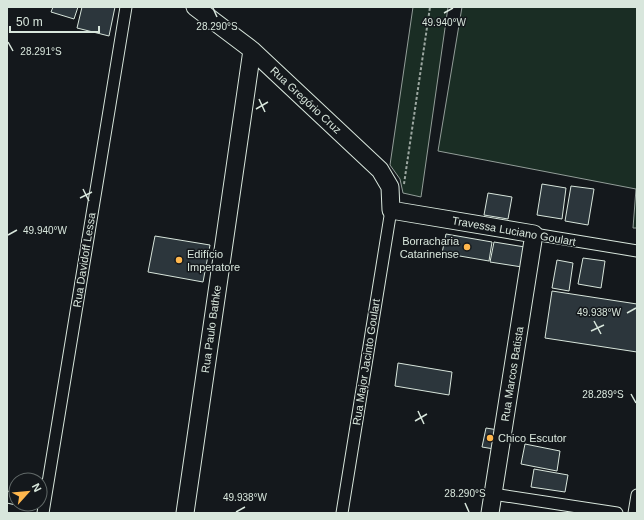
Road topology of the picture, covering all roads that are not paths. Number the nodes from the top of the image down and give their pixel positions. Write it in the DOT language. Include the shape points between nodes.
graph roads {
  1 [pos="126,7"];
  2 [pos="195,7"];
  3 [pos="252,50"];
  4 [pos="391,210"];
  5 [pos="534,234"];
  6 [pos="637,251"];
  7 [pos="48,472"];
  8 [pos="493,494"];
  9 [pos="637,495"];
  10 [pos="185,513"];
  11 [pos="342,513"];
  12 [pos="490,513"];
  13 [pos="618,513"];
  14 [pos="634,513"];
  1 -- 7 [label="street, Rua Davidoff Lessa"];
  2 -- 3 [label="main road, Rua Gregório Cruz"];
  3 -- 4 [label="main road, Rua Gregório Cruz" via="380,170 390,187"];
  3 -- 10 [label="main road, Rua Paulo Bathke"];
  4 -- 5 [label="main road, Travessa Luciano Goulart"];
  4 -- 11 [label="street, Rua Major Jacinto Goulart"];
  5 -- 6 [label="street, Travessa Luciano Goulart"];
  5 -- 8 [label="main road, Rua Marcos Batista"];
  8 -- 12 [label="main road, Rua Marcos Batista"];
  8 -- 13 [label="street"];
  9 -- 14 [label="street"];
}
